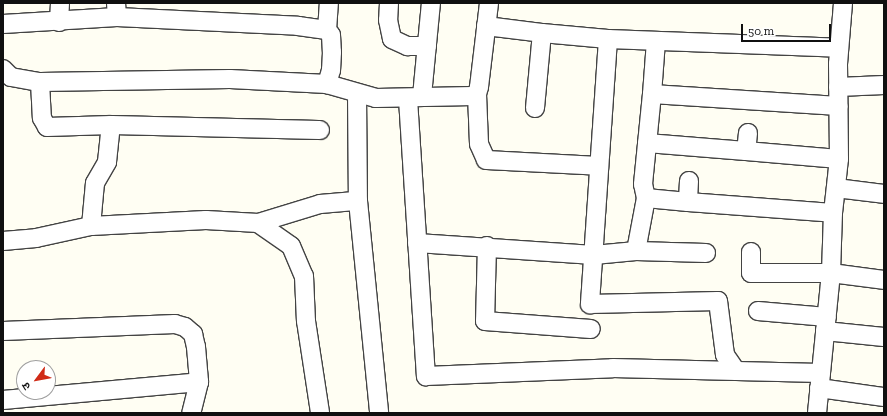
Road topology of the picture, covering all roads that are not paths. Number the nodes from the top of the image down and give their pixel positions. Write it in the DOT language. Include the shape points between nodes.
graph roads {
  1 [pos="60,3"];
  2 [pos="330,3"];
  3 [pos="389,3"];
  4 [pos="431,3"];
  5 [pos="489,3"];
  6 [pos="843,3"];
  7 [pos="117,10"];
  8 [pos="166,11"];
  9 [pos="59,22"];
  10 [pos="3,24"];
  11 [pos="486,26"];
  12 [pos="326,30"];
  13 [pos="542,33"];
  14 [pos="608,39"];
  15 [pos="656,41"];
  16 [pos="427,46"];
  17 [pos="839,48"];
  18 [pos="3,69"];
  19 [pos="40,82"];
  20 [pos="326,84"];
  21 [pos="884,85"];
  22 [pos="838,87"];
  23 [pos="357,93"];
  24 [pos="477,94"];
  25 [pos="652,94"];
  26 [pos="415,98"];
  27 [pos="839,106"];
  28 [pos="535,108"];
  29 [pos="111,125"];
  30 [pos="320,130"];
  31 [pos="748,133"];
  32 [pos="647,143"];
  33 [pos="746,151"];
  34 [pos="839,159"];
  35 [pos="599,166"];
  36 [pos="689,181"];
  37 [pos="836,188"];
  38 [pos="884,194"];
  39 [pos="646,198"];
  40 [pos="358,201"];
  41 [pos="688,202"];
  42 [pos="833,213"];
  43 [pos="258,223"];
  44 [pos="91,226"];
  45 [pos="3,241"];
  46 [pos="417,243"];
  47 [pos="488,246"];
  48 [pos="636,251"];
  49 [pos="751,252"];
  50 [pos="706,253"];
  51 [pos="594,255"];
  52 [pos="831,273"];
  53 [pos="884,280"];
  54 [pos="758,311"];
  55 [pos="826,324"];
  56 [pos="591,329"];
  57 [pos="3,331"];
  58 [pos="884,337"];
  59 [pos="736,371"];
  60 [pos="820,380"];
  61 [pos="199,382"];
  62 [pos="884,397"];
  63 [pos="3,400"];
  64 [pos="22,406"];
  65 [pos="191,413"];
  66 [pos="320,413"];
  67 [pos="379,413"];
  68 [pos="816,413"];
  1 -- 9 [label="street"];
  2 -- 12 [label="street"];
  3 -- 16 [label="street" via="388,20 392,39 407,46"];
  4 -- 16 [label="street"];
  5 -- 11 [label="street"];
  6 -- 17 [label="street"];
  7 -- 8 [label="street"];
  7 -- 9 [label="street"];
  8 -- 12 [label="street"];
  9 -- 10 [label="street"];
  11 -- 13 [label="street"];
  11 -- 24 [label="street"];
  12 -- 20 [label="street" via="331,35 332,52 331,70"];
  13 -- 14 [label="street"];
  13 -- 28 [label="street"];
  14 -- 15 [label="street"];
  14 -- 35 [label="street"];
  15 -- 17 [label="street"];
  15 -- 25 [label="street"];
  16 -- 26 [label="street"];
  17 -- 22 [label="street"];
  18 -- 19 [label="street" via="11,77"];
  19 -- 20 [label="street" via="230,79"];
  19 -- 29 [label="street" via="42,118 47,127"];
  20 -- 23 [label="street"];
  21 -- 22 [label="street"];
  22 -- 27 [label="street"];
  23 -- 26 [label="street" via="376,98"];
  23 -- 40 [label="street"];
  24 -- 26 [label="street"];
  24 -- 35 [label="street" via="479,144 486,160"];
  25 -- 27 [label="street"];
  25 -- 32 [label="street"];
  26 -- 46 [label="street"];
  27 -- 34 [label="street"];
  29 -- 30 [label="street"];
  29 -- 44 [label="street" via="107,162 95,183"];
  31 -- 33 [label="street"];
  32 -- 33 [label="street"];
  32 -- 39 [label="street" via="643,184"];
  33 -- 34 [label="street"];
  34 -- 37 [label="street"];
  35 -- 51 [label="street"];
  36 -- 41 [label="street"];
  37 -- 38 [label="street"];
  37 -- 42 [label="street"];
  39 -- 41 [label="street"];
  39 -- 48 [label="street"];
  40 -- 43 [label="street" via="320,204"];
  40 -- 67 [label="street"];
  41 -- 42 [label="street"];
  42 -- 52 [label="street"];
  43 -- 44 [label="street" via="206,220"];
  43 -- 66 [label="street" via="291,246 304,276 306,321"];
  44 -- 45 [label="street" via="36,238"];
  46 -- 47 [label="street"];
  46 -- 59 [label="street" via="426,376 613,368"];
  47 -- 51 [label="street"];
  47 -- 56 [label="street" via="485,321"];
  48 -- 50 [label="street"];
  48 -- 51 [label="street"];
  49 -- 52 [label="street" via="751,273"];
  51 -- 59 [label="street" via="590,304 718,300 726,355"];
  52 -- 53 [label="street"];
  52 -- 55 [label="street"];
  54 -- 55 [label="street"];
  55 -- 58 [label="street"];
  55 -- 60 [label="street"];
  57 -- 61 [label="street" via="176,324 193,334"];
  59 -- 60 [label="street"];
  60 -- 62 [label="street"];
  60 -- 68 [label="street"];
  61 -- 64 [label="street"];
  61 -- 65 [label="street"];
  63 -- 64 [label="street"];
}
